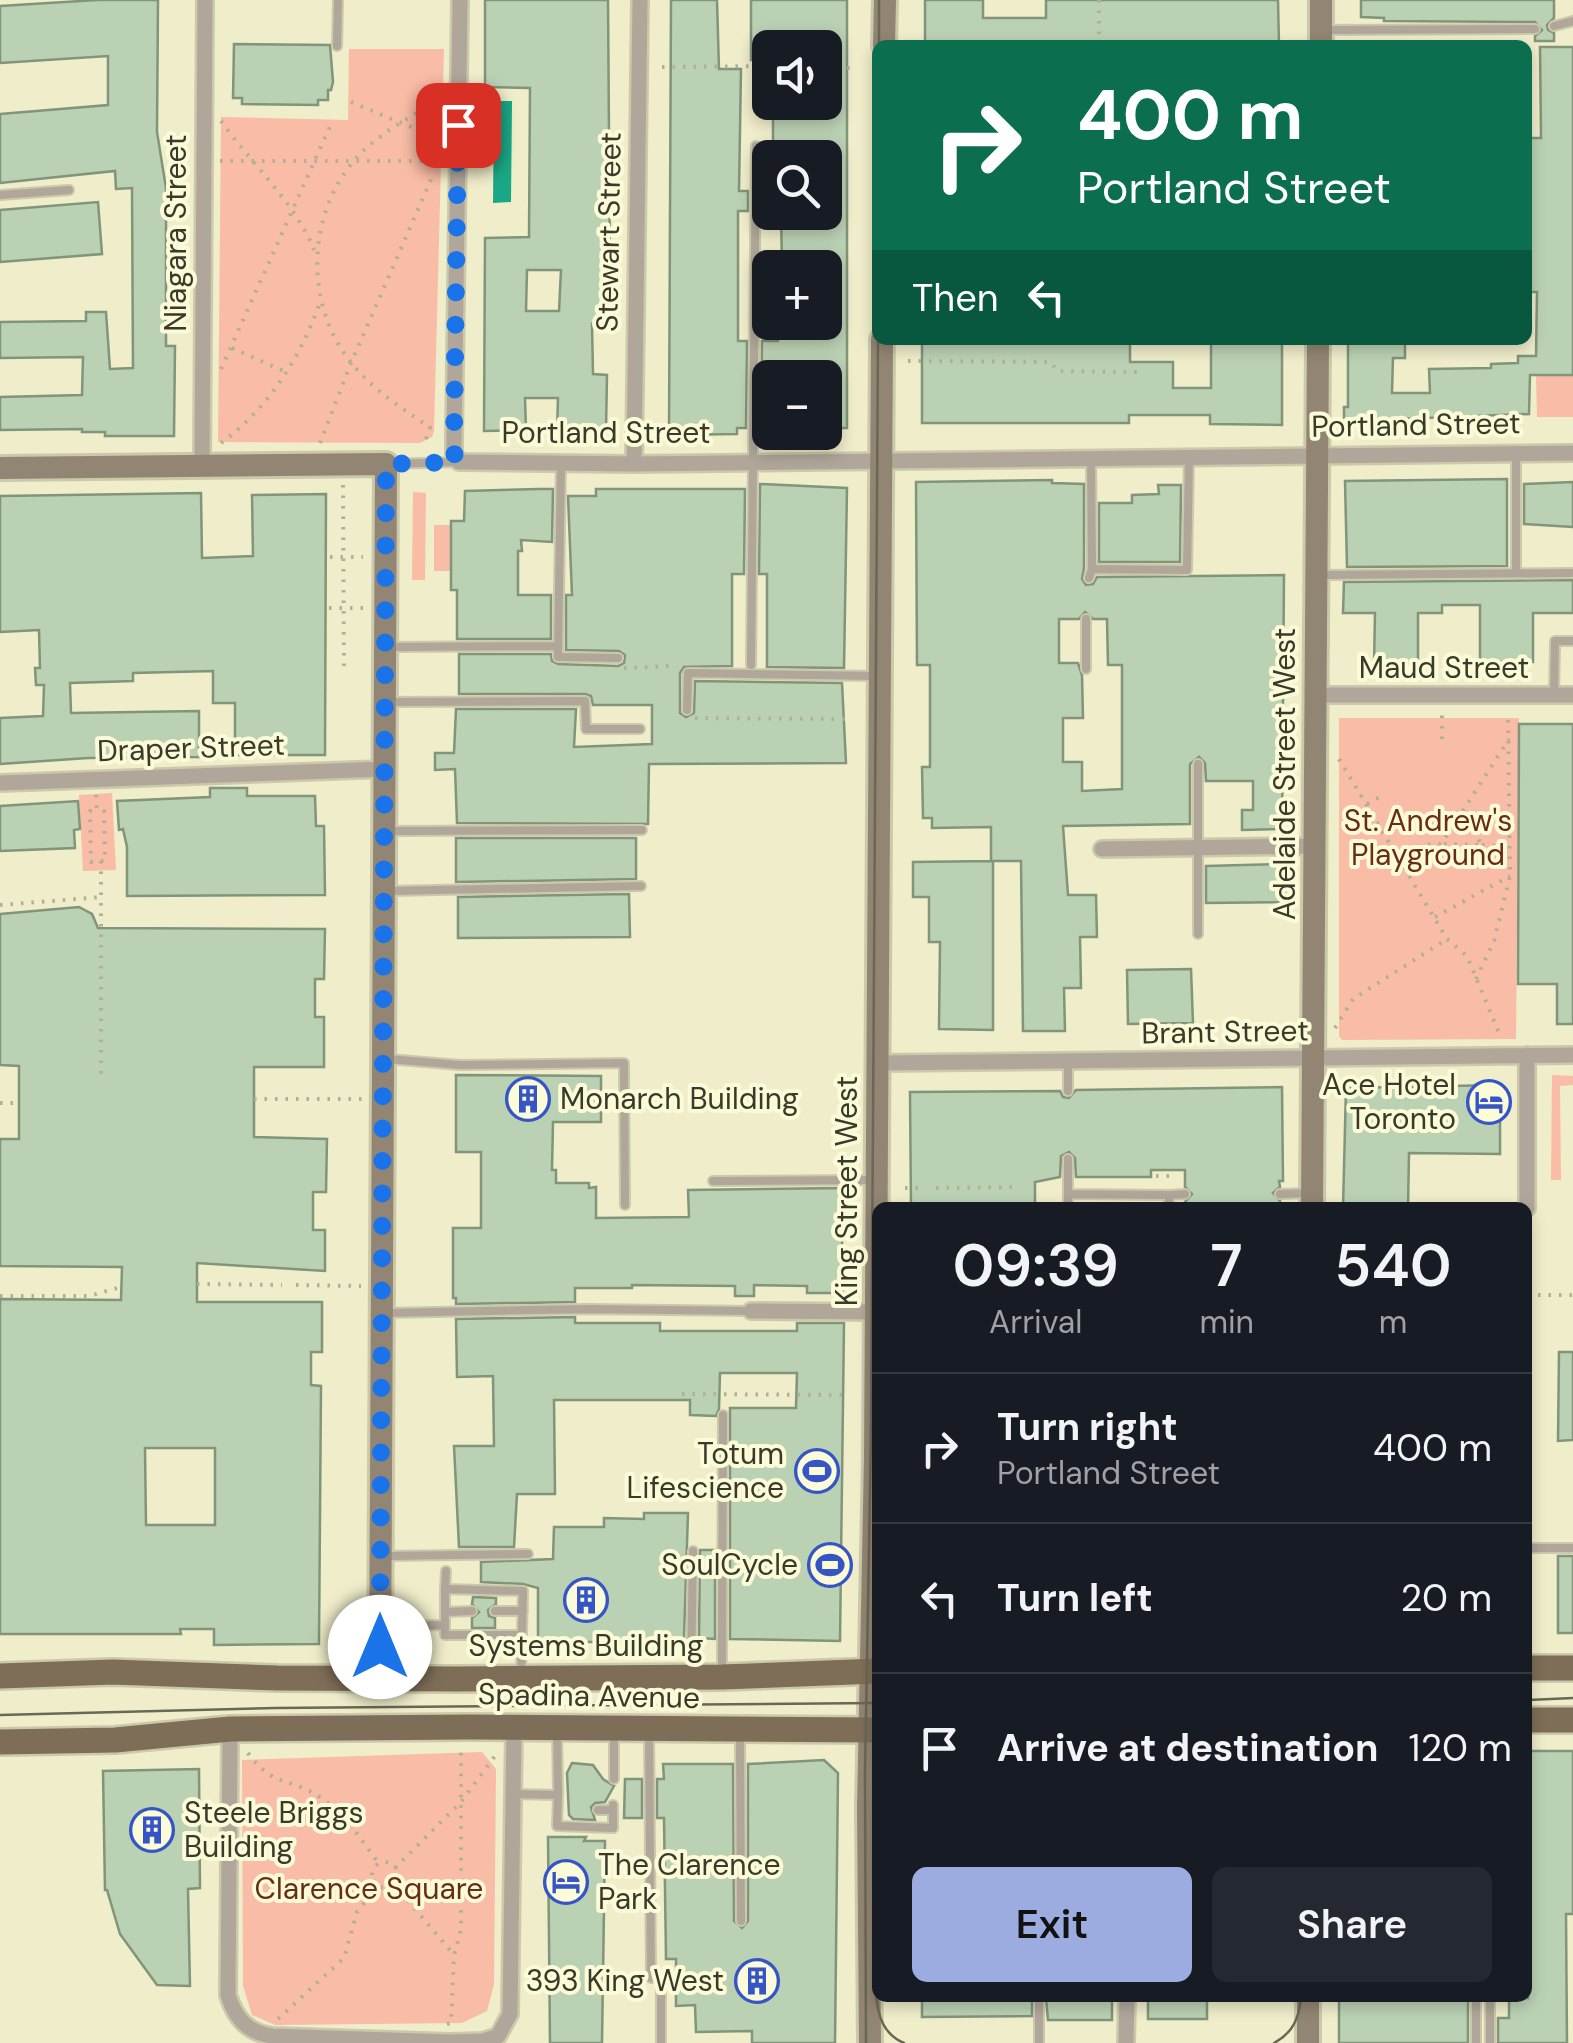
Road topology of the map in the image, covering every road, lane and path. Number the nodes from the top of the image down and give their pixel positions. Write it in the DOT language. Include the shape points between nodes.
graph roads {
  1 [pos="205,0"];
  2 [pos="338,0"];
  3 [pos="460,0"];
  4 [pos="640,0"];
  5 [pos="885,0"];
  6 [pos="1099,0"];
  7 [pos="1321,0"];
  8 [pos="1573,21"];
  9 [pos="1554,26"];
  10 [pos="1535,29"];
  11 [pos="1321,38"];
  12 [pos="884,40"];
  13 [pos="1099,40"];
  14 [pos="337,46"];
  15 [pos="662,66"];
  16 [pos="752,66"];
  17 [pos="441,98"];
  18 [pos="351,102"];
  19 [pos="215,113"];
  20 [pos="332,122"];
  21 [pos="402,123"];
  22 [pos="440,139"];
  23 [pos="215,160"];
  24 [pos="248,160"];
  25 [pos="315,160"];
  26 [pos="354,161"];
  27 [pos="457,165"];
  28 [pos="433,176"];
  29 [pos="69,190"];
  30 [pos="0,195"];
  31 [pos="292,210"];
  32 [pos="755,230"];
  33 [pos="316,255"];
  34 [pos="321,298"];
  35 [pos="882,345"];
  36 [pos="1318,345"];
  37 [pos="232,348"];
  38 [pos="350,362"];
  39 [pos="908,362"];
  40 [pos="286,372"];
  41 [pos="1138,372"];
  42 [pos="219,373"];
  43 [pos="426,439"];
  44 [pos="220,443"];
  45 [pos="319,447"];
  46 [pos="1573,453"];
  47 [pos="1516,454"];
  48 [pos="1317,456"];
  49 [pos="1091,458"];
  50 [pos="1189,458"];
  51 [pos="458,462"];
  52 [pos="751,462"];
  53 [pos="881,462"];
  54 [pos="561,463"];
  55 [pos="386,464"];
  56 [pos="634,464"];
  57 [pos="202,466"];
  58 [pos="0,468"];
  59 [pos="344,480"];
  60 [pos="330,557"];
  61 [pos="344,557"];
  62 [pos="368,557"];
  63 [pos="1573,572"];
  64 [pos="1516,573"];
  65 [pos="1316,575"];
  66 [pos="329,608"];
  67 [pos="344,608"];
  68 [pos="367,608"];
  69 [pos="1086,619"];
  70 [pos="1573,640"];
  71 [pos="558,646"];
  72 [pos="386,647"];
  73 [pos="616,658"];
  74 [pos="751,665"];
  75 [pos="677,666"];
  76 [pos="1086,668"];
  77 [pos="344,673"];
  78 [pos="881,676"];
  79 [pos="1316,695"];
  80 [pos="1554,696"];
  81 [pos="1573,696"];
  82 [pos="385,702"];
  83 [pos="1442,714"];
  84 [pos="1508,714"];
  85 [pos="686,715"];
  86 [pos="850,719"];
  87 [pos="640,729"];
  88 [pos="1509,738"];
  89 [pos="1442,739"];
  90 [pos="1339,759"];
  91 [pos="1198,764"];
  92 [pos="385,769"];
  93 [pos="0,783"];
  94 [pos="96,790"];
  95 [pos="1385,794"];
  96 [pos="1367,804"];
  97 [pos="97,811"];
  98 [pos="1462,813"];
  99 [pos="642,830"];
  100 [pos="386,831"];
  101 [pos="1441,844"];
  102 [pos="1482,845"];
  103 [pos="1314,846"];
  104 [pos="1197,847"];
  105 [pos="1510,847"];
  106 [pos="1102,849"];
  107 [pos="1399,856"];
  108 [pos="101,862"];
  109 [pos="1510,876"];
  110 [pos="641,886"];
  111 [pos="383,891"];
  112 [pos="102,897"];
  113 [pos="0,905"];
  114 [pos="1435,918"];
  115 [pos="1198,934"];
  116 [pos="1447,939"];
  117 [pos="1476,979"];
  118 [pos="1334,1030"];
  119 [pos="1502,1042"];
  120 [pos="1573,1054"];
  121 [pos="1528,1056"];
  122 [pos="1313,1058"];
  123 [pos="384,1059"];
  124 [pos="1068,1061"];
  125 [pos="878,1063"];
  126 [pos="102,1074"];
  127 [pos="1068,1090"];
  128 [pos="254,1099"];
  129 [pos="368,1100"];
  130 [pos="0,1103"];
  131 [pos="19,1103"];
  132 [pos="1068,1159"];
  133 [pos="1156,1176"];
  134 [pos="1170,1176"];
  135 [pos="714,1180"];
  136 [pos="877,1180"];
  137 [pos="905,1188"];
  138 [pos="922,1188"];
  139 [pos="936,1188"];
  140 [pos="1016,1188"];
  141 [pos="1068,1194"];
  142 [pos="1185,1194"];
  143 [pos="1280,1194"];
  144 [pos="1170,1195"];
  145 [pos="1312,1200"];
  146 [pos="877,1202"];
  147 [pos="1068,1202"];
  148 [pos="1169,1202"];
  149 [pos="1528,1202"];
  150 [pos="625,1206"];
  151 [pos="197,1284"];
  152 [pos="296,1285"];
  153 [pos="282,1286"];
  154 [pos="368,1286"];
  155 [pos="122,1287"];
  156 [pos="1573,1295"];
  157 [pos="0,1296"];
  158 [pos="1538,1296"];
  159 [pos="752,1311"];
  160 [pos="872,1312"];
  161 [pos="382,1313"];
  162 [pos="682,1394"];
  163 [pos="846,1395"];
  164 [pos="723,1415"];
  165 [pos="1532,1548"];
  166 [pos="1573,1548"];
  167 [pos="693,1551"];
  168 [pos="528,1554"];
  169 [pos="380,1556"];
  170 [pos="446,1571"];
  171 [pos="445,1589"];
  172 [pos="472,1611"];
  173 [pos="496,1611"];
  174 [pos="523,1611"];
  175 [pos="445,1612"];
  176 [pos="445,1625"];
  177 [pos="381,1626"];
  178 [pos="522,1635"];
  179 [pos="1532,1668"];
  180 [pos="1573,1668"];
  181 [pos="872,1671"];
  182 [pos="0,1676"];
  183 [pos="691,1677"];
  184 [pos="722,1677"];
  185 [pos="380,1679"];
  186 [pos="521,1679"];
  187 [pos="1532,1720"];
  188 [pos="1573,1720"];
  189 [pos="514,1727"];
  190 [pos="557,1728"];
  191 [pos="614,1728"];
  192 [pos="648,1728"];
  193 [pos="230,1729"];
  194 [pos="740,1730"];
  195 [pos="872,1730"];
  196 [pos="0,1742"];
  197 [pos="462,1749"];
  198 [pos="495,1750"];
  199 [pos="248,1753"];
  200 [pos="599,1772"];
  201 [pos="512,1794"];
  202 [pos="558,1795"];
  203 [pos="461,1802"];
  204 [pos="557,1809"];
  205 [pos="568,1810"];
  206 [pos="598,1810"];
  207 [pos="872,1834"];
  208 [pos="379,1864"];
  209 [pos="396,1868"];
  210 [pos="394,1884"];
  211 [pos="378,1886"];
  212 [pos="741,1921"];
  213 [pos="454,1955"];
  214 [pos="1039,2002"];
  215 [pos="1127,2002"];
  216 [pos="1308,2002"];
  217 [pos="1476,2002"];
  218 [pos="1490,2002"];
  219 [pos="274,2022"];
  220 [pos="450,2023"];
  221 [pos="426,2042"];
  222 [pos="661,2043"];
  223 [pos="870,2043"];
  224 [pos="1040,2043"];
  225 [pos="1126,2043"];
  226 [pos="1308,2043"];
  227 [pos="1476,2043"];
  228 [pos="1490,2043"];
  1 -- 57 [label="street, Niagara Street"];
  2 -- 14 [label="lane"];
  3 -- 27 [label="street"];
  4 -- 56 [label="street, Stewart Street"];
  5 -- 12 [label="main road"];
  6 -- 13 [label="path"];
  7 -- 11 [label="main road"];
  8 -- 9 [label="lane"];
  10 -- 11 [label="lane"];
  15 -- 16 [label="path"];
  17 -- 21 [label="path"];
  18 -- 21 [label="path"];
  19 -- 24 [label="path"];
  20 -- 25 [label="path"];
  21 -- 22 [label="path"];
  21 -- 26 [label="path"];
  23 -- 24 [label="path"];
  24 -- 25 [label="path"];
  24 -- 31 [label="path"];
  25 -- 26 [label="path"];
  25 -- 31 [label="path"];
  26 -- 27 [label="path"];
  26 -- 33 [label="path" via="331,198"];
  27 -- 51 [label="street"];
  28 -- 38 [label="path"];
  29 -- 30 [label="lane"];
  31 -- 33 [label="path"];
  31 -- 37 [label="path"];
  32 -- 52 [label="lane"];
  33 -- 34 [label="path"];
  34 -- 38 [label="path"];
  34 -- 40 [label="path"];
  35 -- 53 [label="main road, King Street West"];
  36 -- 48 [label="main road, Adelaide Street West"];
  37 -- 40 [label="path"];
  37 -- 42 [label="path"];
  38 -- 43 [label="path" via="386,398 430,427"];
  38 -- 45 [label="path"];
  39 -- 41 [label="path" via="1051,362 1056,371"];
  40 -- 44 [label="path" via="243,426"];
  46 -- 47 [label="street, Portland Street"];
  47 -- 48 [label="street, Portland Street"];
  47 -- 64 [label="lane"];
  48 -- 50 [label="street, Portland Street"];
  48 -- 65 [label="main road, Adelaide Street West"];
  49 -- 50 [label="street, Portland Street"];
  49 -- 50 [label="lane" via="1090,574 1187,570"];
  49 -- 53 [label="street, Portland Street"];
  51 -- 54 [label="street, Portland Street"];
  51 -- 55 [label="lane, Portland Street"];
  52 -- 53 [label="street, Portland Street"];
  52 -- 56 [label="street, Portland Street"];
  52 -- 74 [label="lane"];
  53 -- 78 [label="main road, King Street West"];
  54 -- 56 [label="street, Portland Street"];
  54 -- 71 [label="lane"];
  55 -- 57 [label="main road, Portland Street"];
  55 -- 72 [label="main road"];
  57 -- 58 [label="main road, Portland Street"];
  59 -- 61 [label="path"];
  60 -- 61 [label="path"];
  61 -- 62 [label="path"];
  61 -- 67 [label="path"];
  63 -- 64 [label="lane"];
  64 -- 65 [label="lane"];
  65 -- 79 [label="main road, Adelaide Street West"];
  66 -- 67 [label="path"];
  67 -- 68 [label="path"];
  67 -- 77 [label="path"];
  69 -- 76 [label="lane"];
  70 -- 80 [label="lane" via="1554,641"];
  71 -- 72 [label="lane"];
  71 -- 73 [label="lane" via="558,658"];
  72 -- 82 [label="main road"];
  73 -- 75 [label="path" via="618,668"];
  78 -- 85 [label="lane" via="688,673"];
  78 -- 125 [label="main road, King Street West"];
  79 -- 80 [label="street, Maud Street"];
  79 -- 103 [label="main road, Adelaide Street West"];
  80 -- 81 [label="street, Maud Street"];
  82 -- 87 [label="lane" via="584,701 586,730"];
  82 -- 92 [label="main road"];
  83 -- 89 [label="path"];
  84 -- 88 [label="path"];
  85 -- 86 [label="path"];
  88 -- 98 [label="path"];
  88 -- 105 [label="path"];
  90 -- 96 [label="path"];
  91 -- 104 [label="lane"];
  92 -- 93 [label="street, Draper Street"];
  92 -- 100 [label="main road"];
  94 -- 97 [label="path"];
  95 -- 96 [label="path"];
  96 -- 107 [label="path"];
  97 -- 108 [label="path" via="104,811"];
  97 -- 108 [label="path" via="90,811 91,862"];
  98 -- 101 [label="path"];
  98 -- 102 [label="path"];
  99 -- 100 [label="lane"];
  100 -- 111 [label="main road"];
  101 -- 102 [label="path"];
  101 -- 107 [label="path"];
  102 -- 105 [label="path"];
  103 -- 104 [label="street"];
  103 -- 122 [label="main road, Adelaide Street West"];
  104 -- 106 [label="street"];
  104 -- 115 [label="lane"];
  105 -- 109 [label="path"];
  107 -- 114 [label="path"];
  108 -- 112 [label="path"];
  109 -- 114 [label="path"];
  109 -- 117 [label="path" via="1494,941"];
  110 -- 111 [label="lane"];
  111 -- 123 [label="main road"];
  112 -- 113 [label="path"];
  112 -- 126 [label="path"];
  114 -- 116 [label="path"];
  116 -- 117 [label="path" via="1467,956"];
  116 -- 118 [label="path" via="1354,999"];
  117 -- 119 [label="path"];
  120 -- 121 [label="street, Brant Street"];
  121 -- 122 [label="street, Brant Street"];
  121 -- 149 [label="street"];
  122 -- 124 [label="street, Brant Street"];
  122 -- 145 [label="main road, Adelaide Street West"];
  123 -- 150 [label="lane" via="624,1063"];
  123 -- 161 [label="main road"];
  124 -- 125 [label="street, Brant Street"];
  124 -- 127 [label="lane"];
  125 -- 136 [label="main road, King Street West"];
  128 -- 129 [label="path"];
  130 -- 131 [label="path"];
  132 -- 141 [label="lane"];
  133 -- 134 [label="path"];
  135 -- 136 [label="lane"];
  136 -- 146 [label="main road, King Street West"];
  137 -- 138 [label="path"];
  139 -- 140 [label="path"];
  141 -- 144 [label="lane"];
  141 -- 147 [label="lane"];
  142 -- 144 [label="lane"];
  143 -- 145 [label="lane"];
  144 -- 148 [label="lane"];
  151 -- 153 [label="path"];
  152 -- 154 [label="path"];
  155 -- 157 [label="path" via="89,1296"];
  156 -- 158 [label="path"];
  159 -- 160 [label="street"];
  159 -- 161 [label="lane"];
  161 -- 169 [label="main road"];
  162 -- 163 [label="path"];
  164 -- 184 [label="lane"];
  165 -- 166 [label="lane"];
  167 -- 183 [label="lane"];
  168 -- 169 [label="lane"];
  169 -- 177 [label="main road"];
  170 -- 171 [label="lane"];
  171 -- 174 [label="lane" via="524,1590"];
  171 -- 175 [label="lane"];
  172 -- 175 [label="lane"];
  173 -- 174 [label="lane"];
  174 -- 178 [label="lane"];
  175 -- 176 [label="lane"];
  176 -- 177 [label="lane"];
  176 -- 178 [label="lane" via="445,1634"];
  177 -- 185 [label="main road"];
  178 -- 186 [label="lane"];
  179 -- 180 [label="main road"];
  181 -- 184 [label="main road, Spadina Avenue"];
  182 -- 185 [label="main road, Spadina Avenue"];
  183 -- 184 [label="main road, Spadina Avenue"];
  183 -- 186 [label="main road, Spadina Avenue"];
  185 -- 186 [label="main road, Spadina Avenue"];
  187 -- 188 [label="main road"];
  189 -- 190 [label="main road, Spadina Avenue"];
  189 -- 193 [label="main road, Spadina Avenue"];
  189 -- 201 [label="street"];
  190 -- 191 [label="main road, Spadina Avenue"];
  190 -- 202 [label="lane"];
  191 -- 192 [label="main road, Spadina Avenue"];
  191 -- 200 [label="lane" via="614,1775"];
  192 -- 194 [label="main road, Spadina Avenue"];
  192 -- 222 [label="lane" via="652,1978 662,1978"];
  193 -- 196 [label="main road, Spadina Avenue"];
  193 -- 221 [label="street" via="232,2008 260,2035"];
  194 -- 195 [label="main road, Spadina Avenue"];
  194 -- 212 [label="lane"];
  197 -- 203 [label="path"];
  198 -- 203 [label="path"];
  199 -- 208 [label="path" via="267,1775 324,1800"];
  201 -- 202 [label="lane"];
  201 -- 221 [label="street" via="510,2014 498,2036 483,2041"];
  202 -- 204 [label="lane"];
  203 -- 209 [label="path"];
  203 -- 213 [label="path" via="461,1930"];
  204 -- 205 [label="lane"];
  204 -- 206 [label="lane" via="557,1826 613,1828 613,1807"];
  207 -- 223 [label="main road, King Street West"];
  208 -- 209 [label="path"];
  208 -- 211 [label="path" via="372,1876"];
  209 -- 210 [label="path"];
  210 -- 211 [label="path"];
  210 -- 213 [label="path"];
  211 -- 219 [label="path" via="357,1912 344,1958"];
  213 -- 220 [label="path"];
  214 -- 224 [label="lane"];
  215 -- 225 [label="street"];
  216 -- 226 [label="main road"];
  217 -- 227 [label="lane"];
  218 -- 228 [label="lane"];
}
